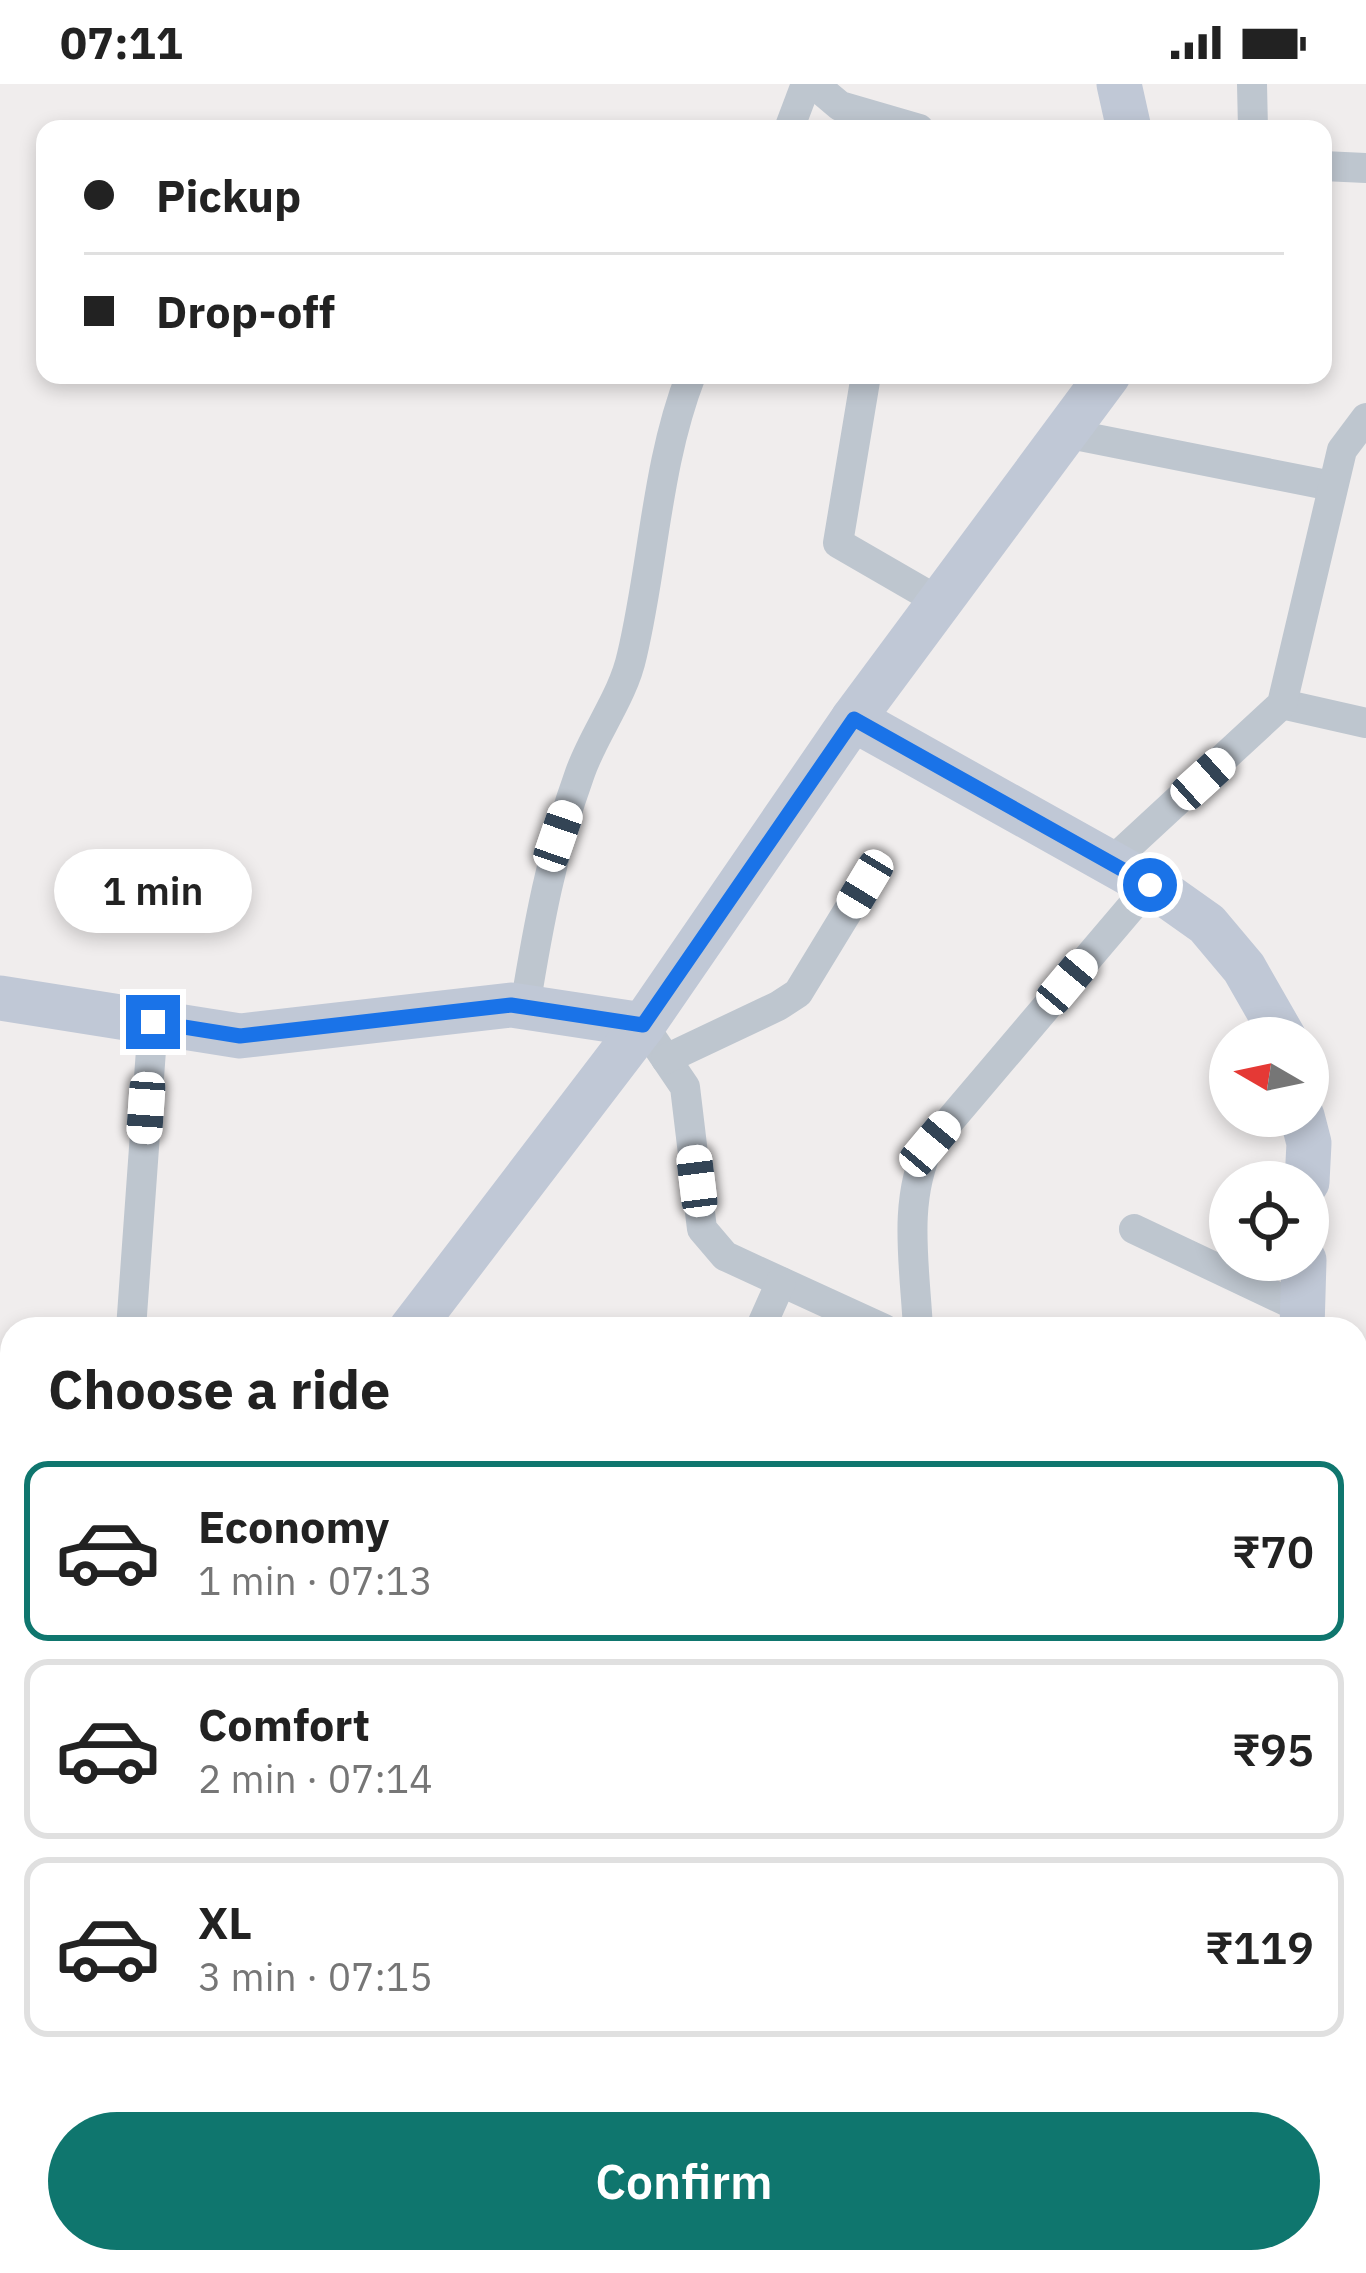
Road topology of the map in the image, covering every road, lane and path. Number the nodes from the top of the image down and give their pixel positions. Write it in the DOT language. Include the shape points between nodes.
graph roads {
  1 [pos="810,84"];
  2 [pos="1119,84"];
  3 [pos="1252,84"];
  4 [pos="792,120"];
  5 [pos="888,120"];
  6 [pos="1127,120"];
  7 [pos="1253,120"];
  8 [pos="1332,166"];
  9 [pos="1366,168"];
  10 [pos="688,384"];
  11 [pos="864,384"];
  12 [pos="1101,384"];
  13 [pos="1366,418"];
  14 [pos="1065,433"];
  15 [pos="1332,486"];
  16 [pos="940,602"];
  17 [pos="1282,704"];
  18 [pos="854,719"];
  19 [pos="1366,723"];
  20 [pos="1130,874"];
  21 [pos="865,884"];
  22 [pos="0,998"];
  23 [pos="525,1007"];
  24 [pos="1272,1017"];
  25 [pos="153,1022"];
  26 [pos="654,1042"];
  27 [pos="1134,1229"];
  28 [pos="1303,1281"];
  29 [pos="782,1282"];
  30 [pos="131,1317"];
  31 [pos="421,1317"];
  32 [pos="766,1317"];
  33 [pos="858,1317"];
  34 [pos="917,1317"];
  35 [pos="1298,1317"];
  36 [pos="1302,1317"];
  1 -- 4 [label="street"];
  1 -- 5 [label="street" via="840,106"];
  2 -- 6 [label="street"];
  3 -- 7 [label="street"];
  8 -- 9 [label="street"];
  10 -- 23 [label="street" via="663,470 632,658 558,836"];
  11 -- 16 [label="street" via="838,543"];
  12 -- 14 [label="street"];
  13 -- 15 [label="street" via="1342,450"];
  14 -- 15 [label="street"];
  14 -- 16 [label="street"];
  15 -- 17 [label="street"];
  16 -- 18 [label="street"];
  17 -- 19 [label="street"];
  17 -- 20 [label="street"];
  18 -- 20 [label="street"];
  18 -- 26 [label="street"];
  20 -- 24 [label="street" via="1207,924"];
  20 -- 34 [label="street" via="915,1175"];
  21 -- 26 [label="street" via="798,993"];
  22 -- 25 [label="street"];
  23 -- 25 [label="street" via="240,1036"];
  23 -- 26 [label="street"];
  25 -- 30 [label="street"];
  26 -- 29 [label="street" via="686,1087 703,1229 725,1256"];
  26 -- 31 [label="street"];
  27 -- 35 [label="street"];
  28 -- 36 [label="street"];
  29 -- 32 [label="street"];
  29 -- 33 [label="street"];
}
